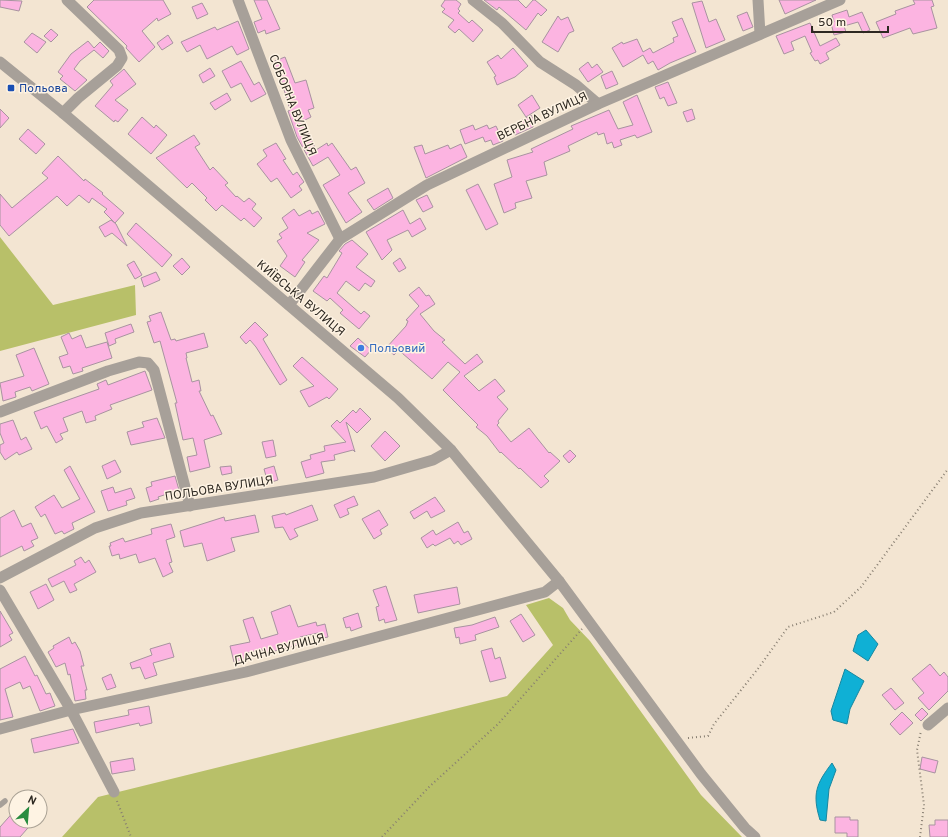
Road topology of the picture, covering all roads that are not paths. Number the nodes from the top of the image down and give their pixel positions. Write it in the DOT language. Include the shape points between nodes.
graph roads {
  1 [pos="67,0"];
  2 [pos="238,0"];
  3 [pos="473,0"];
  4 [pos="758,0"];
  5 [pos="840,0"];
  6 [pos="760,34"];
  7 [pos="0,62"];
  8 [pos="598,104"];
  9 [pos="63,113"];
  10 [pos="340,239"];
  11 [pos="289,305"];
  12 [pos="0,412"];
  13 [pos="451,450"];
  14 [pos="190,506"];
  15 [pos="0,578"];
  16 [pos="560,580"];
  17 [pos="0,590"];
  18 [pos="948,708"];
  19 [pos="71,710"];
  20 [pos="928,725"];
  21 [pos="0,729"];
  22 [pos="114,792"];
  23 [pos="755,837"];
  1 -- 9 [label="street" via="119,50 122,58 117,66"];
  2 -- 10 [label="street, СОБОРНА ВУЛИЦЯ" via="291,140"];
  3 -- 8 [label="street" via="502,23 540,62 576,85"];
  4 -- 6 [label="street"];
  5 -- 6 [label="street, ВЕРБНА ВУЛИЦЯ"];
  6 -- 8 [label="street, ВЕРБНА ВУЛИЦЯ"];
  7 -- 9 [label="street, КИЇВСЬКА ВУЛИЦЯ"];
  8 -- 10 [label="street, ВЕРБНА ВУЛИЦЯ" via="427,185"];
  9 -- 11 [label="street, КИЇВСЬКА ВУЛИЦЯ"];
  10 -- 11 [label="street, ВЕРБНА ВУЛИЦЯ"];
  11 -- 13 [label="street, КИЇВСЬКА ВУЛИЦЯ" via="398,398"];
  12 -- 14 [label="street" via="108,371 139,362 148,363 154,370"];
  13 -- 14 [label="street, ПОЛЬОВА ВУЛИЦЯ" via="433,460 374,477"];
  13 -- 16 [label="street, КИЇВСЬКА ВУЛИЦЯ"];
  14 -- 15 [label="street, ПОЛЬОВА ВУЛИЦЯ" via="141,513 95,528"];
  16 -- 19 [label="street, ДАЧНА ВУЛИЦЯ" via="545,592 246,672"];
  16 -- 23 [label="street, КИЇВСЬКА ВУЛИЦЯ" via="701,774"];
  17 -- 19 [label="street"];
  18 -- 20 [label="street"];
  19 -- 21 [label="street, ДАЧНА ВУЛИЦЯ"];
  19 -- 22 [label="street"];
}
